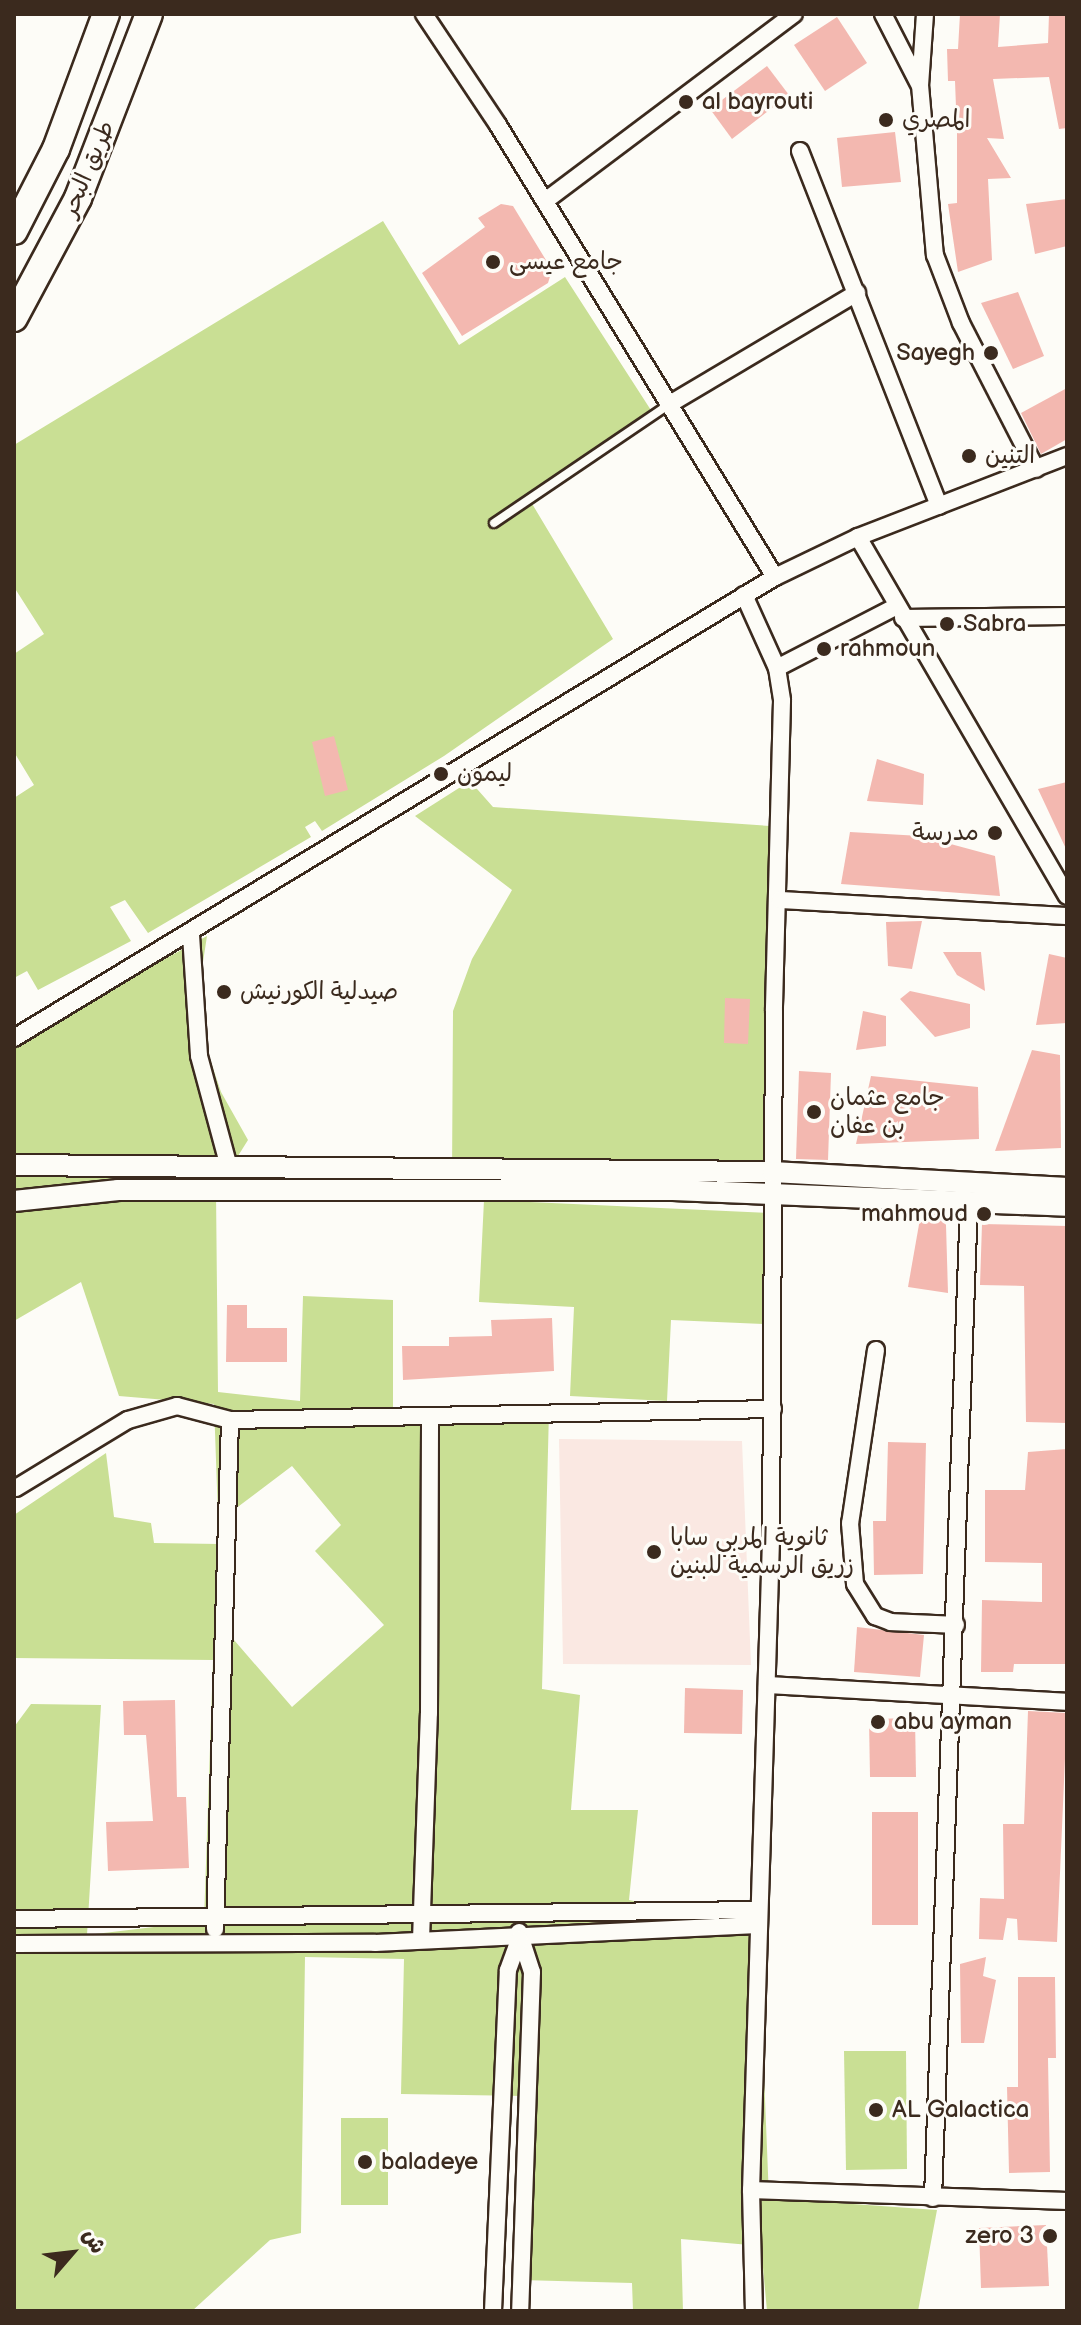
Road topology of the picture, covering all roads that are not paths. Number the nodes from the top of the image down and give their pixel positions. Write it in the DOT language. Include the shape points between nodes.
graph roads {
  1 [pos="106,14"];
  2 [pos="149,14"];
  3 [pos="424,14"];
  4 [pos="794,14"];
  5 [pos="883,14"];
  6 [pos="925,14"];
  7 [pos="920,85"];
  8 [pos="800,151"];
  9 [pos="545,201"];
  10 [pos="14,231"];
  11 [pos="857,293"];
  12 [pos="14,318"];
  13 [pos="668,405"];
  14 [pos="1067,456"];
  15 [pos="1036,469"];
  16 [pos="939,506"];
  17 [pos="494,523"];
  18 [pos="858,537"];
  19 [pos="775,577"];
  20 [pos="744,595"];
  21 [pos="900,612"];
  22 [pos="1067,616"];
  23 [pos="777,668"];
  24 [pos="1067,896"];
  25 [pos="780,900"];
  26 [pos="1067,916"];
  27 [pos="191,935"];
  28 [pos="17,1030"];
  29 [pos="14,1165"];
  30 [pos="229,1167"];
  31 [pos="773,1182"];
  32 [pos="1067,1188"];
  33 [pos="14,1201"];
  34 [pos="969,1203"];
  35 [pos="1067,1206"];
  36 [pos="876,1350"];
  37 [pos="773,1409"];
  38 [pos="230,1420"];
  39 [pos="430,1420"];
  40 [pos="16,1488"];
  41 [pos="956,1625"];
  42 [pos="767,1685"];
  43 [pos="950,1699"];
  44 [pos="1067,1702"];
  45 [pos="424,1916"];
  46 [pos="517,1916"];
  47 [pos="758,1917"];
  48 [pos="14,1919"];
  49 [pos="218,1920"];
  50 [pos="519,1939"];
  51 [pos="421,1940"];
  52 [pos="212,1942"];
  53 [pos="14,1944"];
  54 [pos="751,2190"];
  55 [pos="933,2198"];
  56 [pos="1067,2201"];
  57 [pos="493,2311"];
  58 [pos="520,2311"];
  59 [pos="754,2311"];
  1 -- 10 [label="highway, طريق البحر" via="56,149"];
  2 -- 12 [label="highway, طريق البحر" via="78,198"];
  3 -- 9 [label="street"];
  4 -- 9 [label="street"];
  5 -- 7 [label="street"];
  6 -- 7 [label="street"];
  7 -- 15 [label="street" via="927,207 942,278"];
  8 -- 11 [label="street"];
  9 -- 13 [label="street"];
  11 -- 13 [label="street"];
  11 -- 16 [label="street"];
  13 -- 17 [label="lane"];
  13 -- 19 [label="street"];
  14 -- 15 [label="street"];
  15 -- 16 [label="street"];
  16 -- 18 [label="street"];
  18 -- 19 [label="street"];
  18 -- 21 [label="street"];
  19 -- 20 [label="street"];
  20 -- 23 [label="street"];
  20 -- 27 [label="street"];
  21 -- 22 [label="street"];
  21 -- 23 [label="street"];
  21 -- 24 [label="street"];
  23 -- 25 [label="street" via="782,701"];
  25 -- 26 [label="street"];
  25 -- 31 [label="street"];
  27 -- 28 [label="street"];
  27 -- 30 [label="street" via="199,1056"];
  29 -- 30 [label="street"];
  30 -- 31 [label="street"];
  31 -- 32 [label="street"];
  31 -- 33 [label="street" via="118,1190"];
  31 -- 34 [label="street"];
  31 -- 37 [label="street"];
  34 -- 35 [label="street"];
  34 -- 41 [label="street"];
  36 -- 41 [label="street" via="850,1523 855,1584 875,1616 891,1622"];
  37 -- 39 [label="street" via="644,1409"];
  37 -- 42 [label="street"];
  38 -- 39 [label="street"];
  38 -- 40 [label="street" via="177,1406 148,1411"];
  38 -- 49 [label="street" via="216,1769"];
  39 -- 45 [label="street"];
  41 -- 43 [label="street"];
  42 -- 43 [label="street"];
  42 -- 47 [label="street"];
  43 -- 44 [label="street"];
  43 -- 55 [label="street"];
  45 -- 46 [label="street"];
  45 -- 49 [label="street"];
  45 -- 51 [label="street"];
  46 -- 47 [label="street"];
  46 -- 50 [label="street"];
  47 -- 50 [label="street"];
  47 -- 54 [label="street"];
  48 -- 49 [label="street"];
  49 -- 52 [label="street"];
  50 -- 51 [label="street"];
  50 -- 57 [label="street" via="508,1963"];
  50 -- 58 [label="street" via="532,1972"];
  51 -- 52 [label="street"];
  52 -- 53 [label="street"];
  54 -- 55 [label="street"];
  54 -- 59 [label="street"];
  55 -- 56 [label="street"];
}
